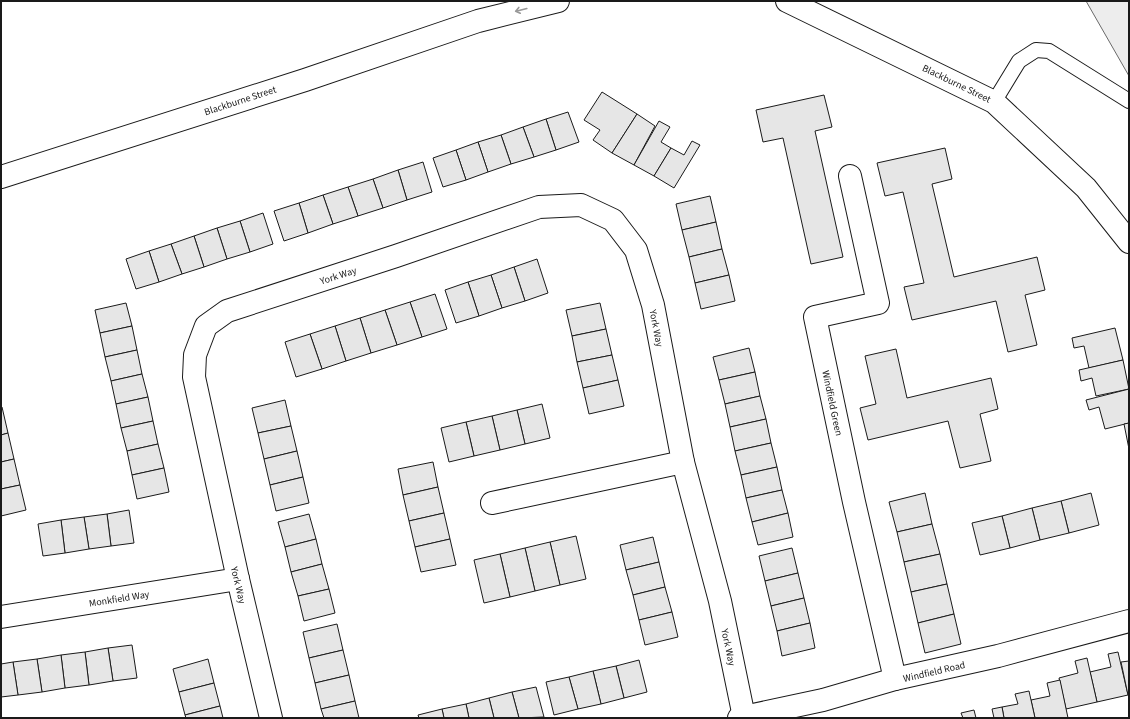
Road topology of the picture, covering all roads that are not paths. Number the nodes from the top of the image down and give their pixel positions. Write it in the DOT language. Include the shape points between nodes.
graph roads {
  1 [pos="492,1"];
  2 [pos="558,1"];
  3 [pos="787,1"];
  4 [pos="478,21"];
  5 [pos="1129,101"];
  6 [pos="994,102"];
  7 [pos="850,176"];
  8 [pos="1,177"];
  9 [pos="1129,242"];
  10 [pos="683,462"];
  11 [pos="492,503"];
  12 [pos="238,579"];
  13 [pos="1,617"];
  14 [pos="1129,621"];
  15 [pos="895,680"];
  16 [pos="741,717"];
  17 [pos="272,718"];
  1 -- 4 [label="street"];
  2 -- 4 [label="street, Blackburne Street, one-way"];
  3 -- 6 [label="street, Blackburne Street"];
  4 -- 8 [label="street, Blackburne Street" via="305,80"];
  5 -- 6 [label="lane" via="1049,51 1036,50 1019,61"];
  6 -- 9 [label="street, Blackburne Street" via="1086,188"];
  7 -- 15 [label="street, Windfield Green" via="878,303 815,317"];
  10 -- 11 [label="street"];
  10 -- 12 [label="street, York Way" via="653,305 636,250 613,220 581,205 539,207 227,311 206,326 196,355 194,377"];
  10 -- 16 [label="street, York Way" via="720,601"];
  12 -- 13 [label="street, Monkfield Way"];
  12 -- 17 [label="street, York Way"];
  14 -- 15 [label="street, Windfield Road"];
  15 -- 16 [label="street, Windfield Road" via="823,700"];
}
